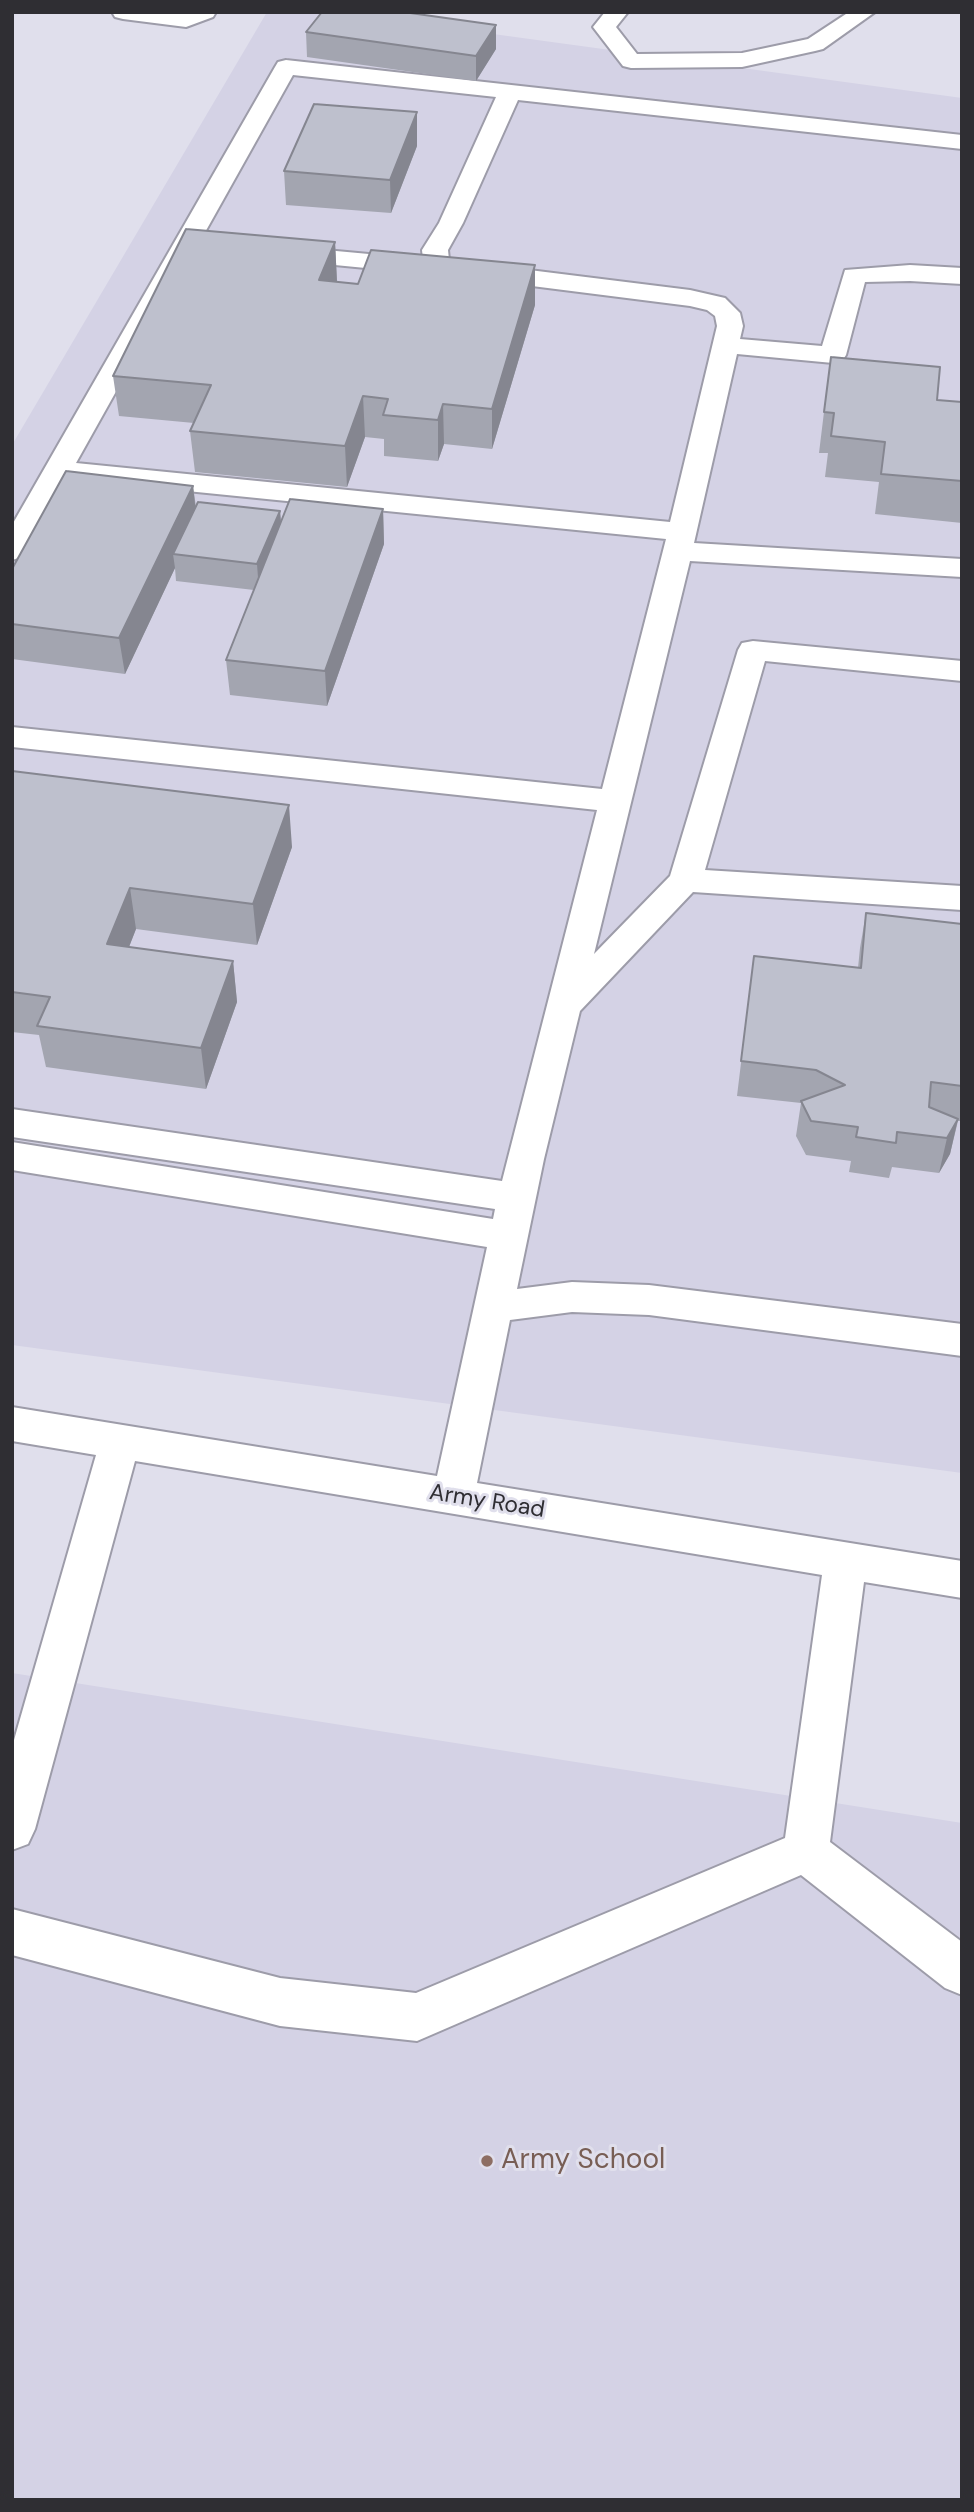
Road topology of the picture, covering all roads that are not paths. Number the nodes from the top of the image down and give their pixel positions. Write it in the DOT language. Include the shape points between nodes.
graph roads {
  1 [pos="123,12"];
  2 [pos="617,12"];
  3 [pos="864,12"];
  4 [pos="195,16"];
  5 [pos="303,45"];
  6 [pos="286,67"];
  7 [pos="510,92"];
  8 [pos="962,142"];
  9 [pos="184,246"];
  10 [pos="211,248"];
  11 [pos="264,253"];
  12 [pos="437,266"];
  13 [pos="962,276"];
  14 [pos="724,345"];
  15 [pos="58,470"];
  16 [pos="680,541"];
  17 [pos="12,551"];
  18 [pos="962,568"];
  19 [pos="962,671"];
  20 [pos="12,737"];
  21 [pos="615,801"];
  22 [pos="685,880"];
  23 [pos="962,898"];
  24 [pos="564,1005"];
  25 [pos="12,1123"];
  26 [pos="12,1156"];
  27 [pos="517,1197"];
  28 [pos="509,1237"];
  29 [pos="494,1307"];
  30 [pos="962,1340"];
  31 [pos="12,1424"];
  32 [pos="120,1441"];
  33 [pos="453,1497"];
  34 [pos="845,1561"];
  35 [pos="962,1580"];
  36 [pos="12,1829"];
  37 [pos="806,1851"];
  38 [pos="12,1932"];
  39 [pos="962,1972"];
  1 -- 4 [label="street"];
  2 -- 3 [label="street" via="604,27 631,61 645,61 742,60 815,44"];
  5 -- 6 [label="street"];
  6 -- 7 [label="street"];
  6 -- 9 [label="street"];
  7 -- 8 [label="street"];
  7 -- 12 [label="street" via="435,250"];
  9 -- 10 [label="street"];
  9 -- 15 [label="street"];
  11 -- 12 [label="street"];
  12 -- 14 [label="street" via="716,304 727,313 730,326"];
  13 -- 14 [label="street" via="854,275 833,355"];
  14 -- 16 [label="street"];
  15 -- 16 [label="street"];
  15 -- 17 [label="street"];
  16 -- 18 [label="street"];
  16 -- 21 [label="street"];
  19 -- 22 [label="street" via="753,650"];
  20 -- 21 [label="street"];
  21 -- 24 [label="street"];
  22 -- 23 [label="street"];
  22 -- 24 [label="street"];
  24 -- 27 [label="street"];
  25 -- 27 [label="street"];
  26 -- 28 [label="street"];
  27 -- 28 [label="street"];
  28 -- 29 [label="street"];
  29 -- 30 [label="street" via="572,1297 649,1300"];
  29 -- 33 [label="street"];
  31 -- 32 [label="street, Army Road"];
  32 -- 33 [label="street, Army Road"];
  32 -- 36 [label="street"];
  33 -- 34 [label="street, Army Road"];
  34 -- 35 [label="street, Army Road"];
  34 -- 37 [label="street"];
  37 -- 38 [label="street" via="417,2017 279,2002"];
  37 -- 39 [label="street"];
}
